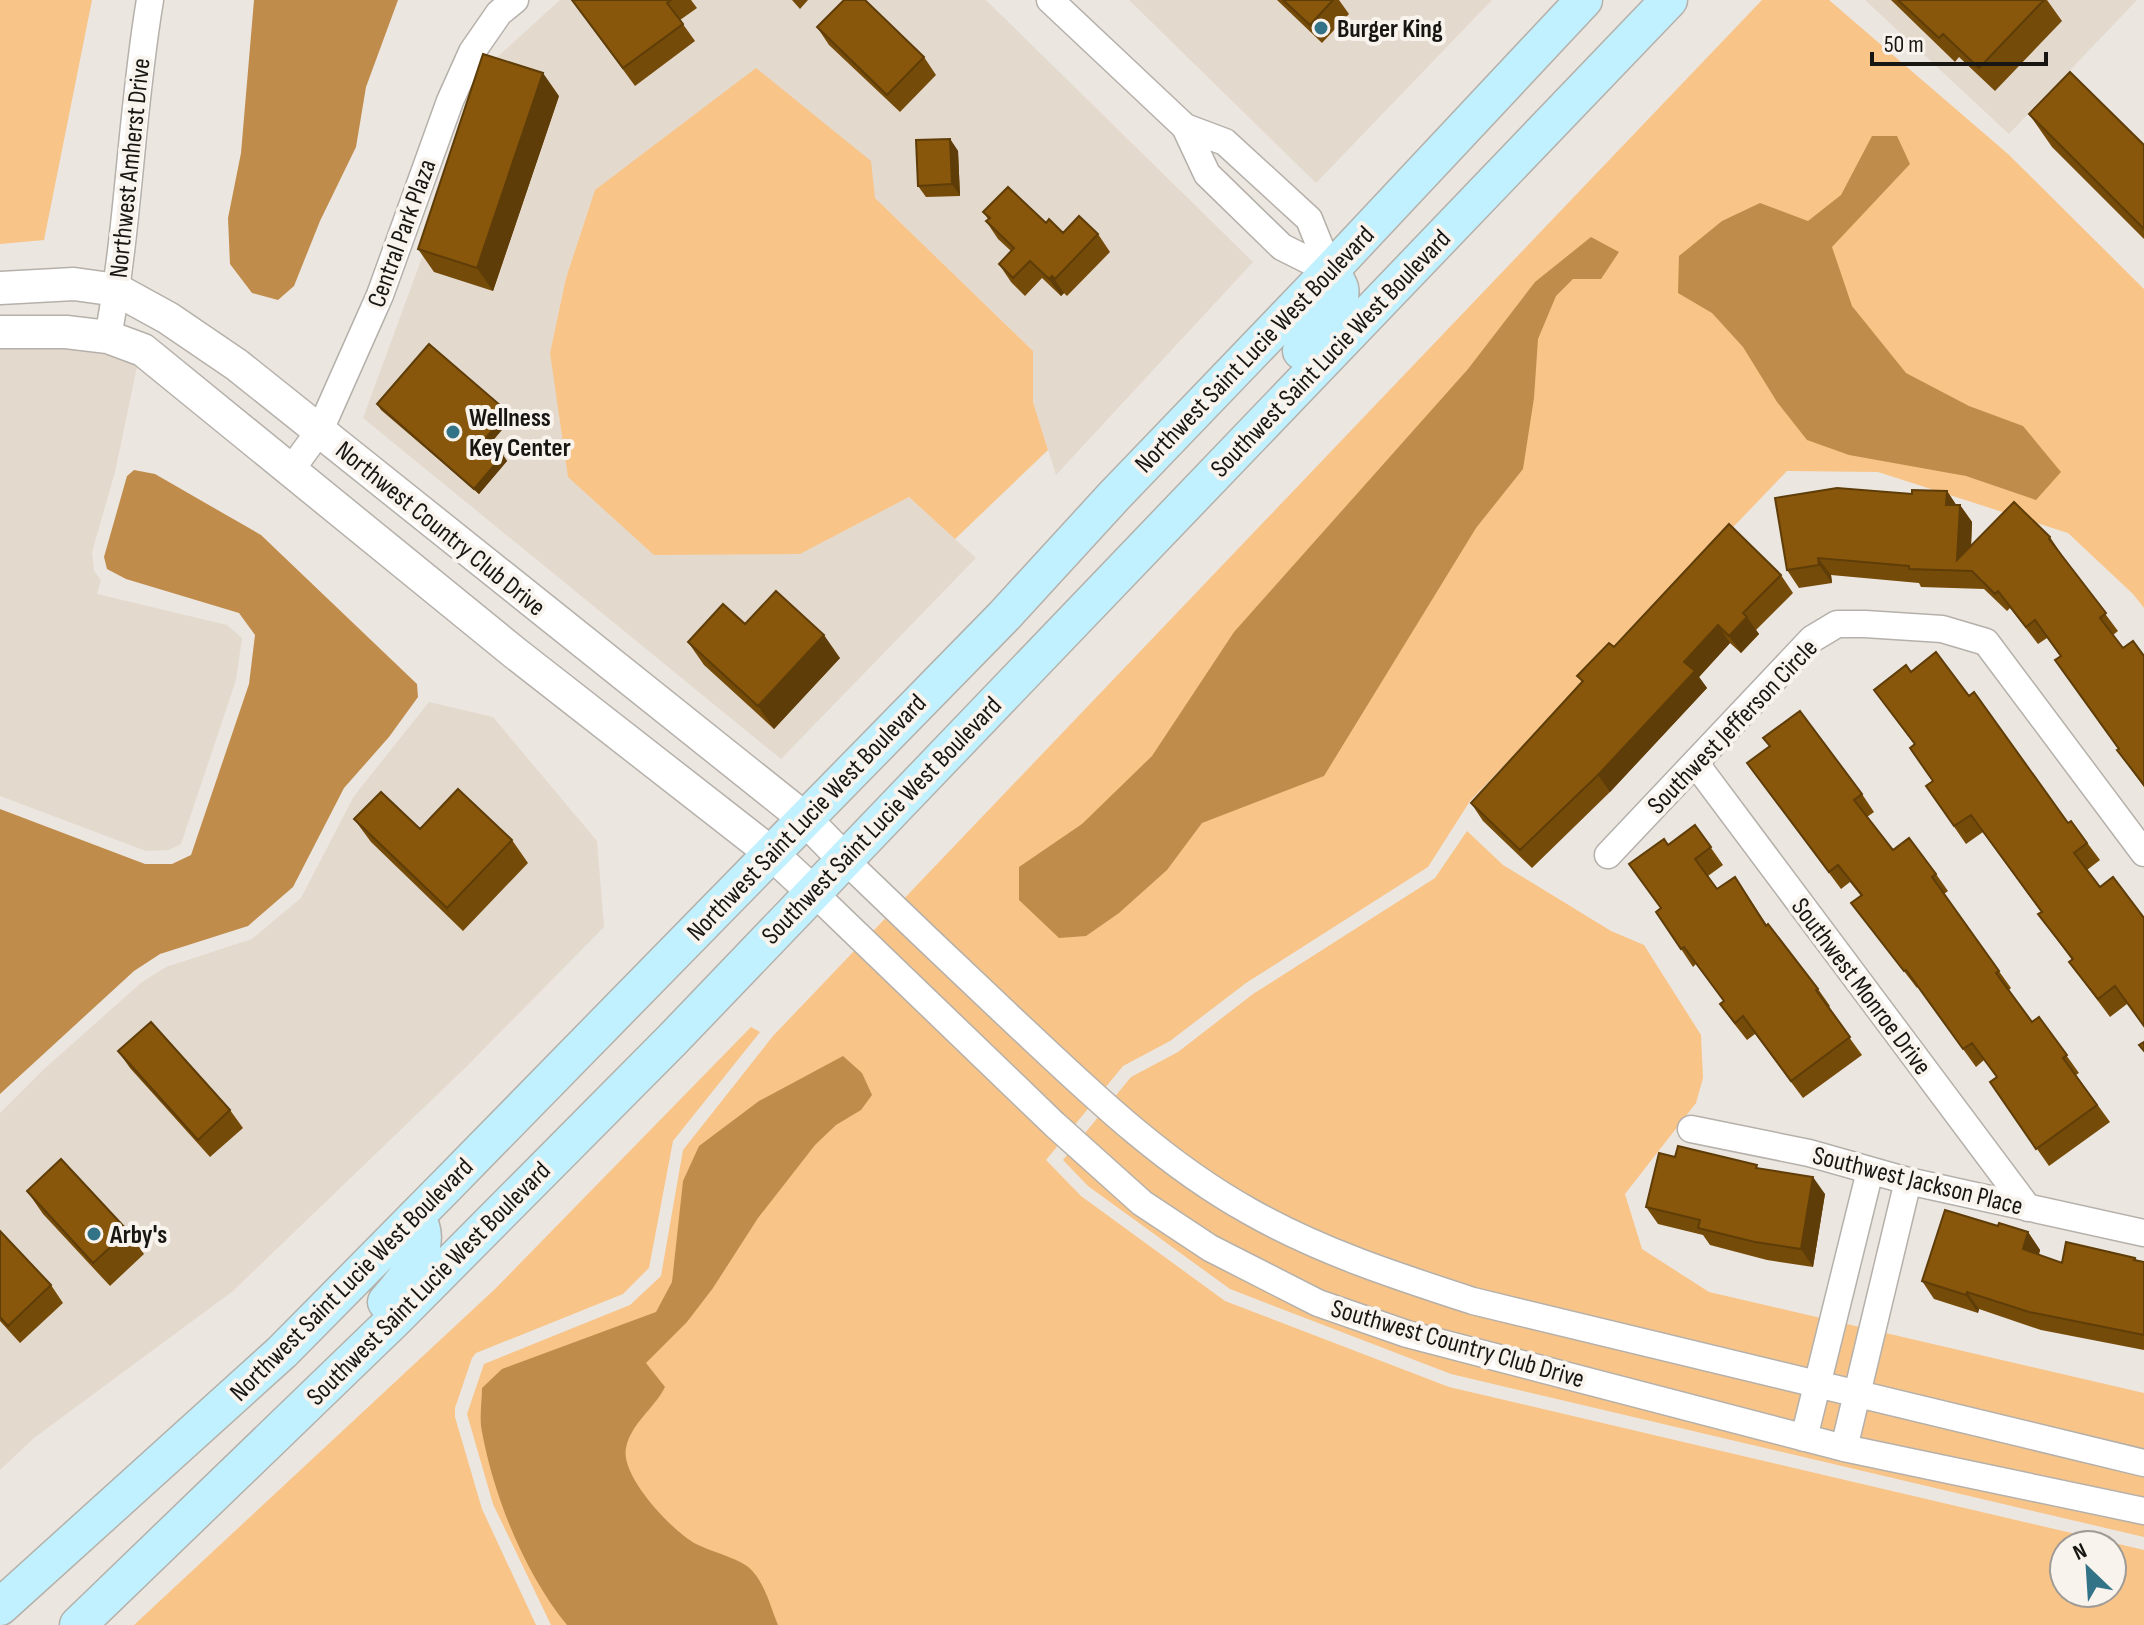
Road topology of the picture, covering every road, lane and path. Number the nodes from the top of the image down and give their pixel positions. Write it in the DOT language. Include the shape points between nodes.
graph roads {
  1 [pos="150,0"];
  2 [pos="515,0"];
  3 [pos="1050,0"];
  4 [pos="1584,0"];
  5 [pos="1669,0"];
  6 [pos="1185,127"];
  7 [pos="1330,271"];
  8 [pos="0,288"];
  9 [pos="117,290"];
  10 [pos="0,332"];
  11 [pos="108,337"];
  12 [pos="320,430"];
  13 [pos="291,470"];
  14 [pos="1210,478"];
  15 [pos="1696,764"];
  16 [pos="804,818"];
  17 [pos="771,853"];
  18 [pos="2144,853"];
  19 [pos="1608,855"];
  20 [pos="844,859"];
  21 [pos="813,892"];
  22 [pos="1691,1129"];
  23 [pos="1870,1171"];
  24 [pos="1908,1181"];
  25 [pos="2028,1208"];
  26 [pos="416,1217"];
  27 [pos="2144,1233"];
  28 [pos="1818,1383"];
  29 [pos="1858,1392"];
  30 [pos="1804,1438"];
  31 [pos="1844,1448"];
  32 [pos="2144,1463"];
  33 [pos="213,1493"];
  34 [pos="2144,1511"];
  35 [pos="0,1607"];
  36 [pos="78,1625"];
  1 -- 9 [label="street, Northwest Amherst Drive"];
  2 -- 12 [label="street, Central Park Plaza" via="499,13 472,52 380,295"];
  3 -- 6 [label="street"];
  4 -- 7 [label="main road, Northwest Saint Lucie West Boulevard"];
  5 -- 14 [label="main road, Southwest Saint Lucie West Boulevard"];
  6 -- 7 [label="street" via="1207,174 1282,247"];
  6 -- 7 [label="street" via="1225,142 1309,219"];
  7 -- 14 [label="main road" via="1340,298 1329,321 1243,414"];
  7 -- 16 [label="main road, Northwest Saint Lucie West Boulevard" via="1004,616"];
  8 -- 9 [label="street, Northwest Country Club Drive" via="74,284"];
  9 -- 11 [label="street, Northwest Amherst Drive"];
  9 -- 12 [label="street, Northwest Country Club Drive" via="237,365"];
  10 -- 11 [label="street, Northwest Country Club Drive"];
  11 -- 13 [label="street, Northwest Country Club Drive" via="143,350"];
  12 -- 13 [label="street, Central Park Plaza"];
  12 -- 16 [label="street, Northwest Country Club Drive"];
  13 -- 17 [label="street, Northwest Country Club Drive"];
  14 -- 20 [label="main road, Southwest Saint Lucie West Boulevard"];
  15 -- 18 [label="street, Southwest Jefferson Circle" via="1812,639 1837,624 1942,629 1986,642"];
  15 -- 19 [label="street, Southwest Jefferson Circle"];
  15 -- 25 [label="street, Southwest Monroe Drive"];
  16 -- 17 [label="main road, Northwest Saint Lucie West Boulevard"];
  16 -- 20 [label="street, Northwest Country Club Drive"];
  17 -- 21 [label="street, Northwest Country Club Drive"];
  17 -- 26 [label="main road, Northwest Saint Lucie West Boulevard"];
  20 -- 21 [label="main road, Southwest Saint Lucie West Boulevard"];
  20 -- 28 [label="street, Southwest Country Club Drive" via="1091,1094 1171,1160 1247,1211 1310,1243 1473,1301"];
  21 -- 30 [label="street, Southwest Country Club Drive" via="1142,1203 1210,1248 1318,1303 1407,1334"];
  21 -- 33 [label="main road, Southwest Saint Lucie West Boulevard" via="417,1297"];
  22 -- 23 [label="street, Southwest Jackson Place"];
  23 -- 24 [label="street, Southwest Jackson Place"];
  23 -- 28 [label="street"];
  24 -- 25 [label="street, Southwest Jackson Place"];
  24 -- 29 [label="street"];
  25 -- 27 [label="street, Southwest Jackson Place"];
  26 -- 33 [label="main road" via="422,1241 412,1271 253,1434"];
  26 -- 35 [label="main road, Northwest Saint Lucie West Boulevard" via="282,1352"];
  28 -- 29 [label="street, Southwest Country Club Drive"];
  28 -- 30 [label="street"];
  29 -- 31 [label="street"];
  29 -- 32 [label="street, Southwest Country Club Drive"];
  30 -- 31 [label="street, Southwest Country Club Drive"];
  31 -- 34 [label="street, Southwest Country Club Drive"];
  33 -- 36 [label="main road, Southwest Saint Lucie West Boulevard"];
}
